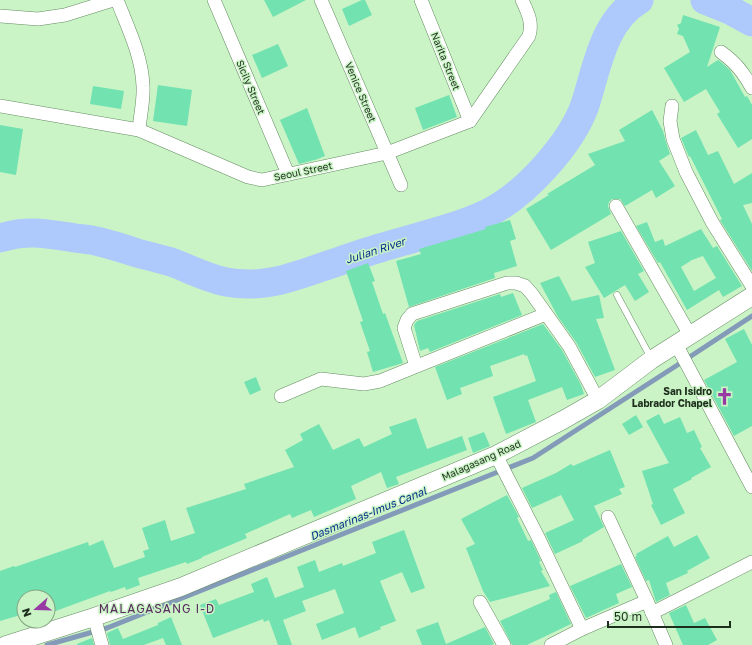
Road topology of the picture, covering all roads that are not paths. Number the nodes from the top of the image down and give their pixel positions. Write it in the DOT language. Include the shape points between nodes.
graph roads {
  1 [pos="113,0"];
  2 [pos="117,0"];
  3 [pos="214,0"];
  4 [pos="321,0"];
  5 [pos="421,0"];
  6 [pos="522,0"];
  7 [pos="0,16"];
  8 [pos="721,52"];
  9 [pos="752,88"];
  10 [pos="0,106"];
  11 [pos="672,106"];
  12 [pos="470,121"];
  13 [pos="139,130"];
  14 [pos="387,153"];
  15 [pos="288,174"];
  16 [pos="401,185"];
  17 [pos="616,206"];
  18 [pos="752,286"];
  19 [pos="617,295"];
  20 [pos="752,296"];
  21 [pos="546,314"];
  22 [pos="683,340"];
  23 [pos="651,360"];
  24 [pos="416,366"];
  25 [pos="281,396"];
  26 [pos="598,400"];
  27 [pos="496,455"];
  28 [pos="752,487"];
  29 [pos="608,517"];
  30 [pos="752,562"];
  31 [pos="647,601"];
  32 [pos="480,602"];
  33 [pos="652,613"];
  34 [pos="94,617"];
  35 [pos="582,629"];
  36 [pos="503,644"];
  37 [pos="6,645"];
  38 [pos="102,645"];
  39 [pos="551,645"];
  40 [pos="666,645"];
  1 -- 7 [label="street" via="65,15 38,19"];
  2 -- 13 [label="street" via="141,66 144,88"];
  3 -- 15 [label="street, Sicily Street"];
  4 -- 14 [label="street, Venice Street"];
  5 -- 12 [label="street, Narita Street"];
  6 -- 12 [label="street" via="530,16 529,36"];
  8 -- 9 [label="street" via="735,62"];
  10 -- 13 [label="street, Seoul Street"];
  11 -- 18 [label="street" via="670,121 673,139 686,172 712,222"];
  12 -- 14 [label="street, Seoul Street"];
  13 -- 15 [label="street, Seoul Street" via="248,177 262,180"];
  14 -- 15 [label="street, Seoul Street"];
  14 -- 16 [label="street, Venice Street"];
  17 -- 22 [label="street"];
  19 -- 23 [label="lane"];
  20 -- 22 [label="main road, Malagasang Road"];
  21 -- 24 [label="street"];
  21 -- 24 [label="street" via="525,286 506,283 412,314 404,328"];
  21 -- 26 [label="street" via="569,346"];
  22 -- 23 [label="main road, Malagasang Road"];
  22 -- 28 [label="street"];
  23 -- 26 [label="main road, Malagasang Road"];
  24 -- 25 [label="street" via="380,381 364,384 321,379"];
  26 -- 27 [label="main road, Malagasang Road"];
  27 -- 34 [label="main road, Malagasang Road" via="181,587"];
  27 -- 35 [label="street"];
  29 -- 31 [label="street"];
  30 -- 33 [label="street"];
  31 -- 33 [label="street"];
  31 -- 35 [label="street"];
  32 -- 36 [label="street"];
  33 -- 40 [label="street"];
  34 -- 37 [label="main road, Malagasang Road"];
  34 -- 38 [label="street"];
  35 -- 39 [label="street"];
}
